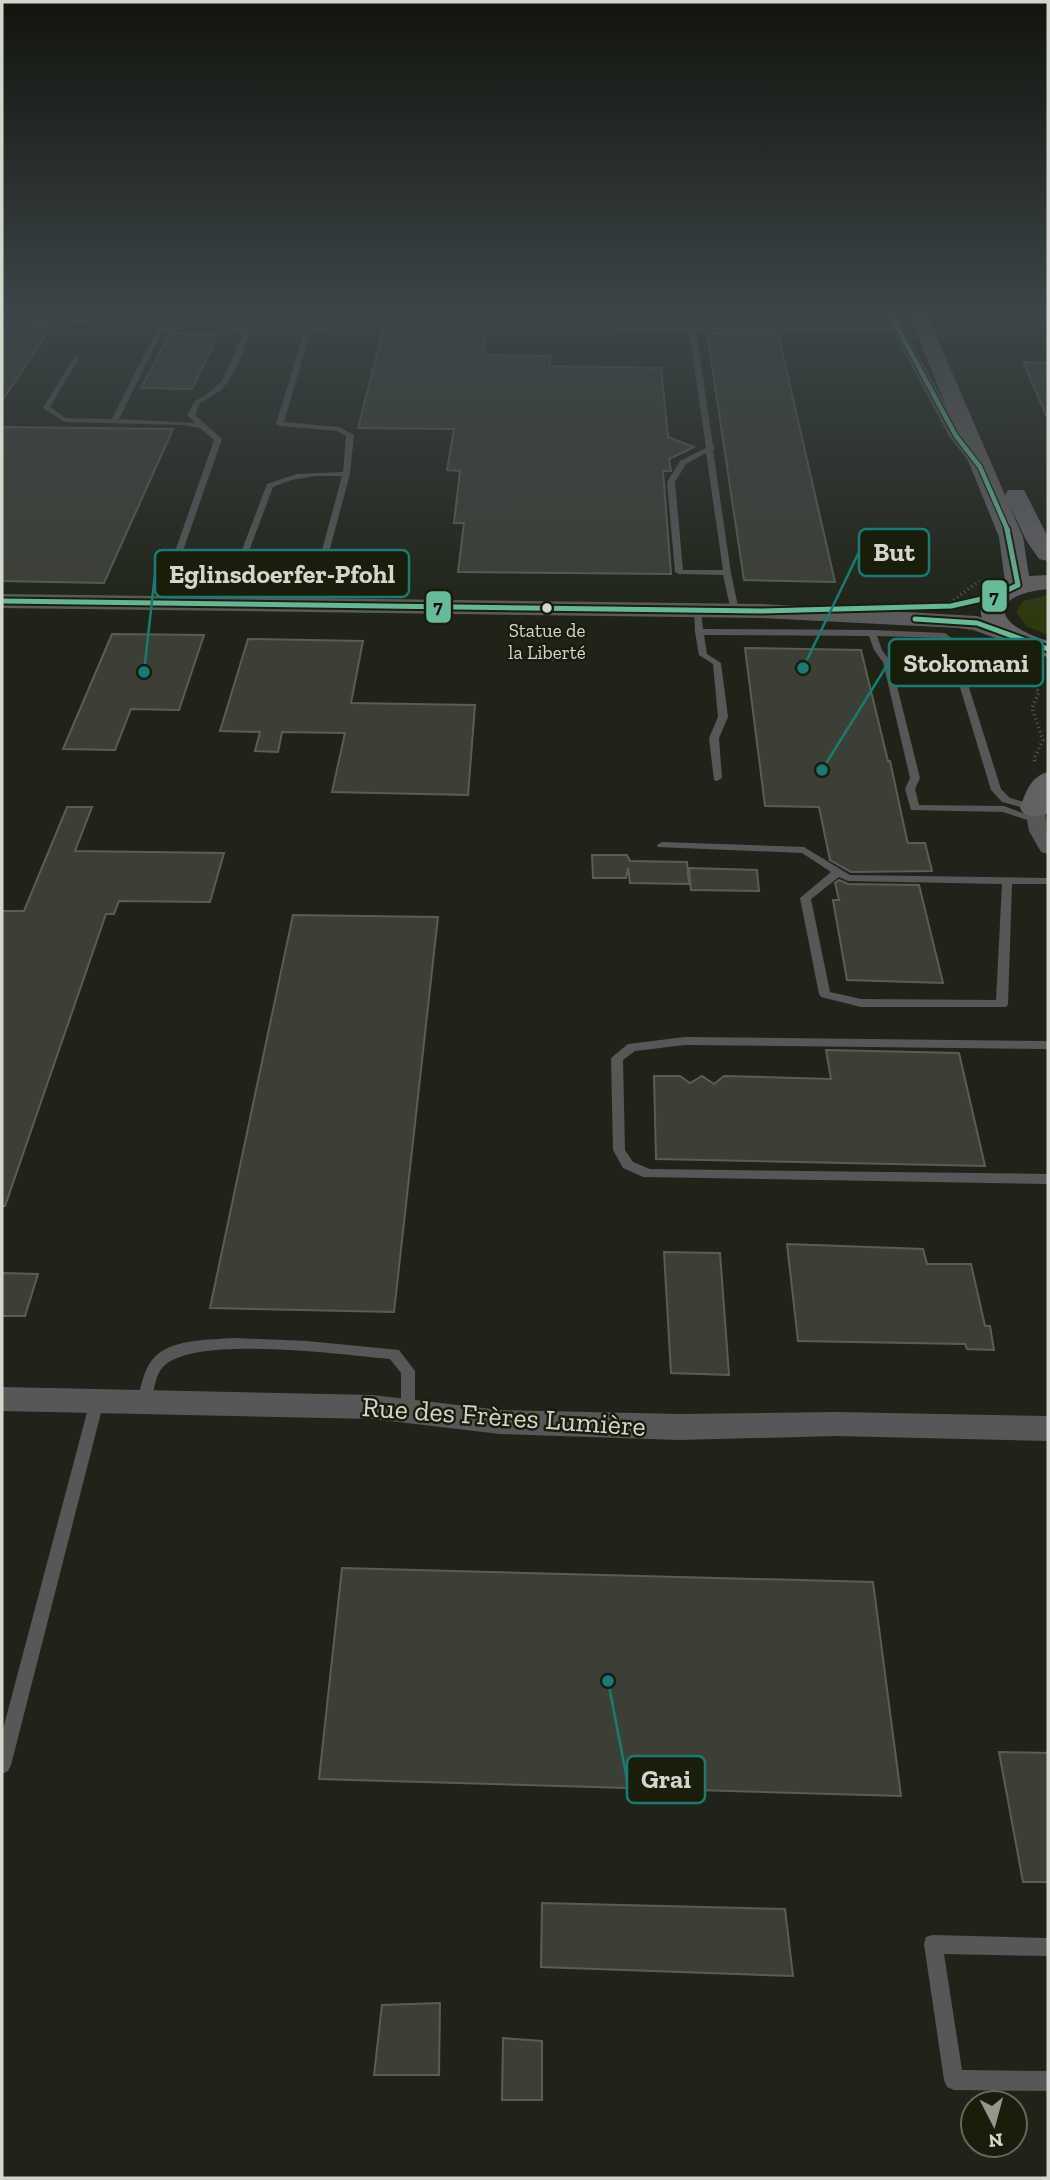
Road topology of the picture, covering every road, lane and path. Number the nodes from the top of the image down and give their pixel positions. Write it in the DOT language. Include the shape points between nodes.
graph roads {
  1 [pos="55,414"];
  2 [pos="119,414"];
  3 [pos="192,414"];
  4 [pos="283,414"];
  5 [pos="706,414"];
  6 [pos="944,414"];
  7 [pos="959,414"];
  8 [pos="979,414"];
  9 [pos="115,421"];
  10 [pos="202,426"];
  11 [pos="711,448"];
  12 [pos="981,467"];
  13 [pos="346,474"];
  14 [pos="1048,554"];
  15 [pos="243,557"];
  16 [pos="727,573"];
  17 [pos="1048,582"];
  18 [pos="233,584"];
  19 [pos="1007,591"];
  20 [pos="2,601"];
  21 [pos="161,603"];
  22 [pos="200,604"];
  23 [pos="253,605"];
  24 [pos="762,611"];
  25 [pos="728,618"];
  26 [pos="698,621"];
  27 [pos="872,633"];
  28 [pos="1037,649"];
  29 [pos="1042,773"];
  30 [pos="717,778"];
  31 [pos="1035,814"];
  32 [pos="662,845"];
  33 [pos="1048,848"];
  34 [pos="838,872"];
  35 [pos="1007,880"];
  36 [pos="1048,881"];
  37 [pos="1048,1045"];
  38 [pos="1048,1179"];
  39 [pos="2,1399"];
  40 [pos="97,1401"];
  41 [pos="144,1401"];
  42 [pos="408,1411"];
  43 [pos="1048,1429"];
  44 [pos="2,1765"];
  45 [pos="1048,1947"];
  46 [pos="1048,2081"];
  1 -- 9 [label="lane" via="64,420"];
  2 -- 9 [label="lane"];
  3 -- 10 [label="lane"];
  4 -- 13 [label="lane" via="280,424 339,429 350,435"];
  5 -- 11 [label="lane"];
  6 -- 12 [label="street"];
  7 -- 12 [label="main road"];
  8 -- 14 [label="main road"];
  9 -- 10 [label="lane"];
  10 -- 21 [label="lane" via="218,439 217,445"];
  11 -- 16 [label="lane"];
  11 -- 16 [label="lane" via="683,463 671,482 679,572"];
  12 -- 19 [label="main road" via="1012,537"];
  13 -- 15 [label="lane" via="302,474 270,486"];
  13 -- 15 [label="lane" via="325,552 261,551"];
  15 -- 18 [label="lane"];
  16 -- 25 [label="lane"];
  17 -- 19 [label="main road"];
  18 -- 22 [label="lane"];
  18 -- 23 [label="lane"];
  19 -- 24 [label="main road" via="951,606"];
  19 -- 28 [label="main road" via="989,607 992,618 1001,629"];
  20 -- 21 [label="main road"];
  21 -- 22 [label="main road"];
  22 -- 23 [label="main road"];
  23 -- 26 [label="main road"];
  24 -- 25 [label="main road"];
  24 -- 28 [label="main road" via="977,623"];
  25 -- 26 [label="main road"];
  25 -- 27 [label="lane"];
  26 -- 30 [label="lane" via="703,655 718,663 723,717 714,738"];
  27 -- 31 [label="lane" via="942,635 950,640 996,790"];
  27 -- 31 [label="lane" via="890,673 915,778 909,789 915,808"];
  28 -- 29 [label="path" via="1024,668 1039,692 1032,708 1043,740 1034,759"];
  29 -- 31 [label="main road"];
  31 -- 33 [label="street"];
  32 -- 34 [label="lane" via="804,850"];
  34 -- 35 [label="lane" via="848,878"];
  34 -- 35 [label="lane" via="804,898 825,994 860,1003 1002,1004"];
  35 -- 36 [label="lane"];
  37 -- 38 [label="lane" via="685,1041 632,1047 617,1058 619,1150 628,1166 648,1174"];
  39 -- 40 [label="street, Rue des Frères Lumière"];
  40 -- 41 [label="street, Rue des Frères Lumière"];
  40 -- 44 [label="lane"];
  41 -- 42 [label="street, Rue des Frères Lumière"];
  41 -- 42 [label="lane" via="159,1361 177,1350 226,1343 394,1354 408,1371"];
  42 -- 43 [label="street, Rue des Frères Lumière" via="500,1422"];
  45 -- 46 [label="lane" via="933,1944 954,2080"];
}
